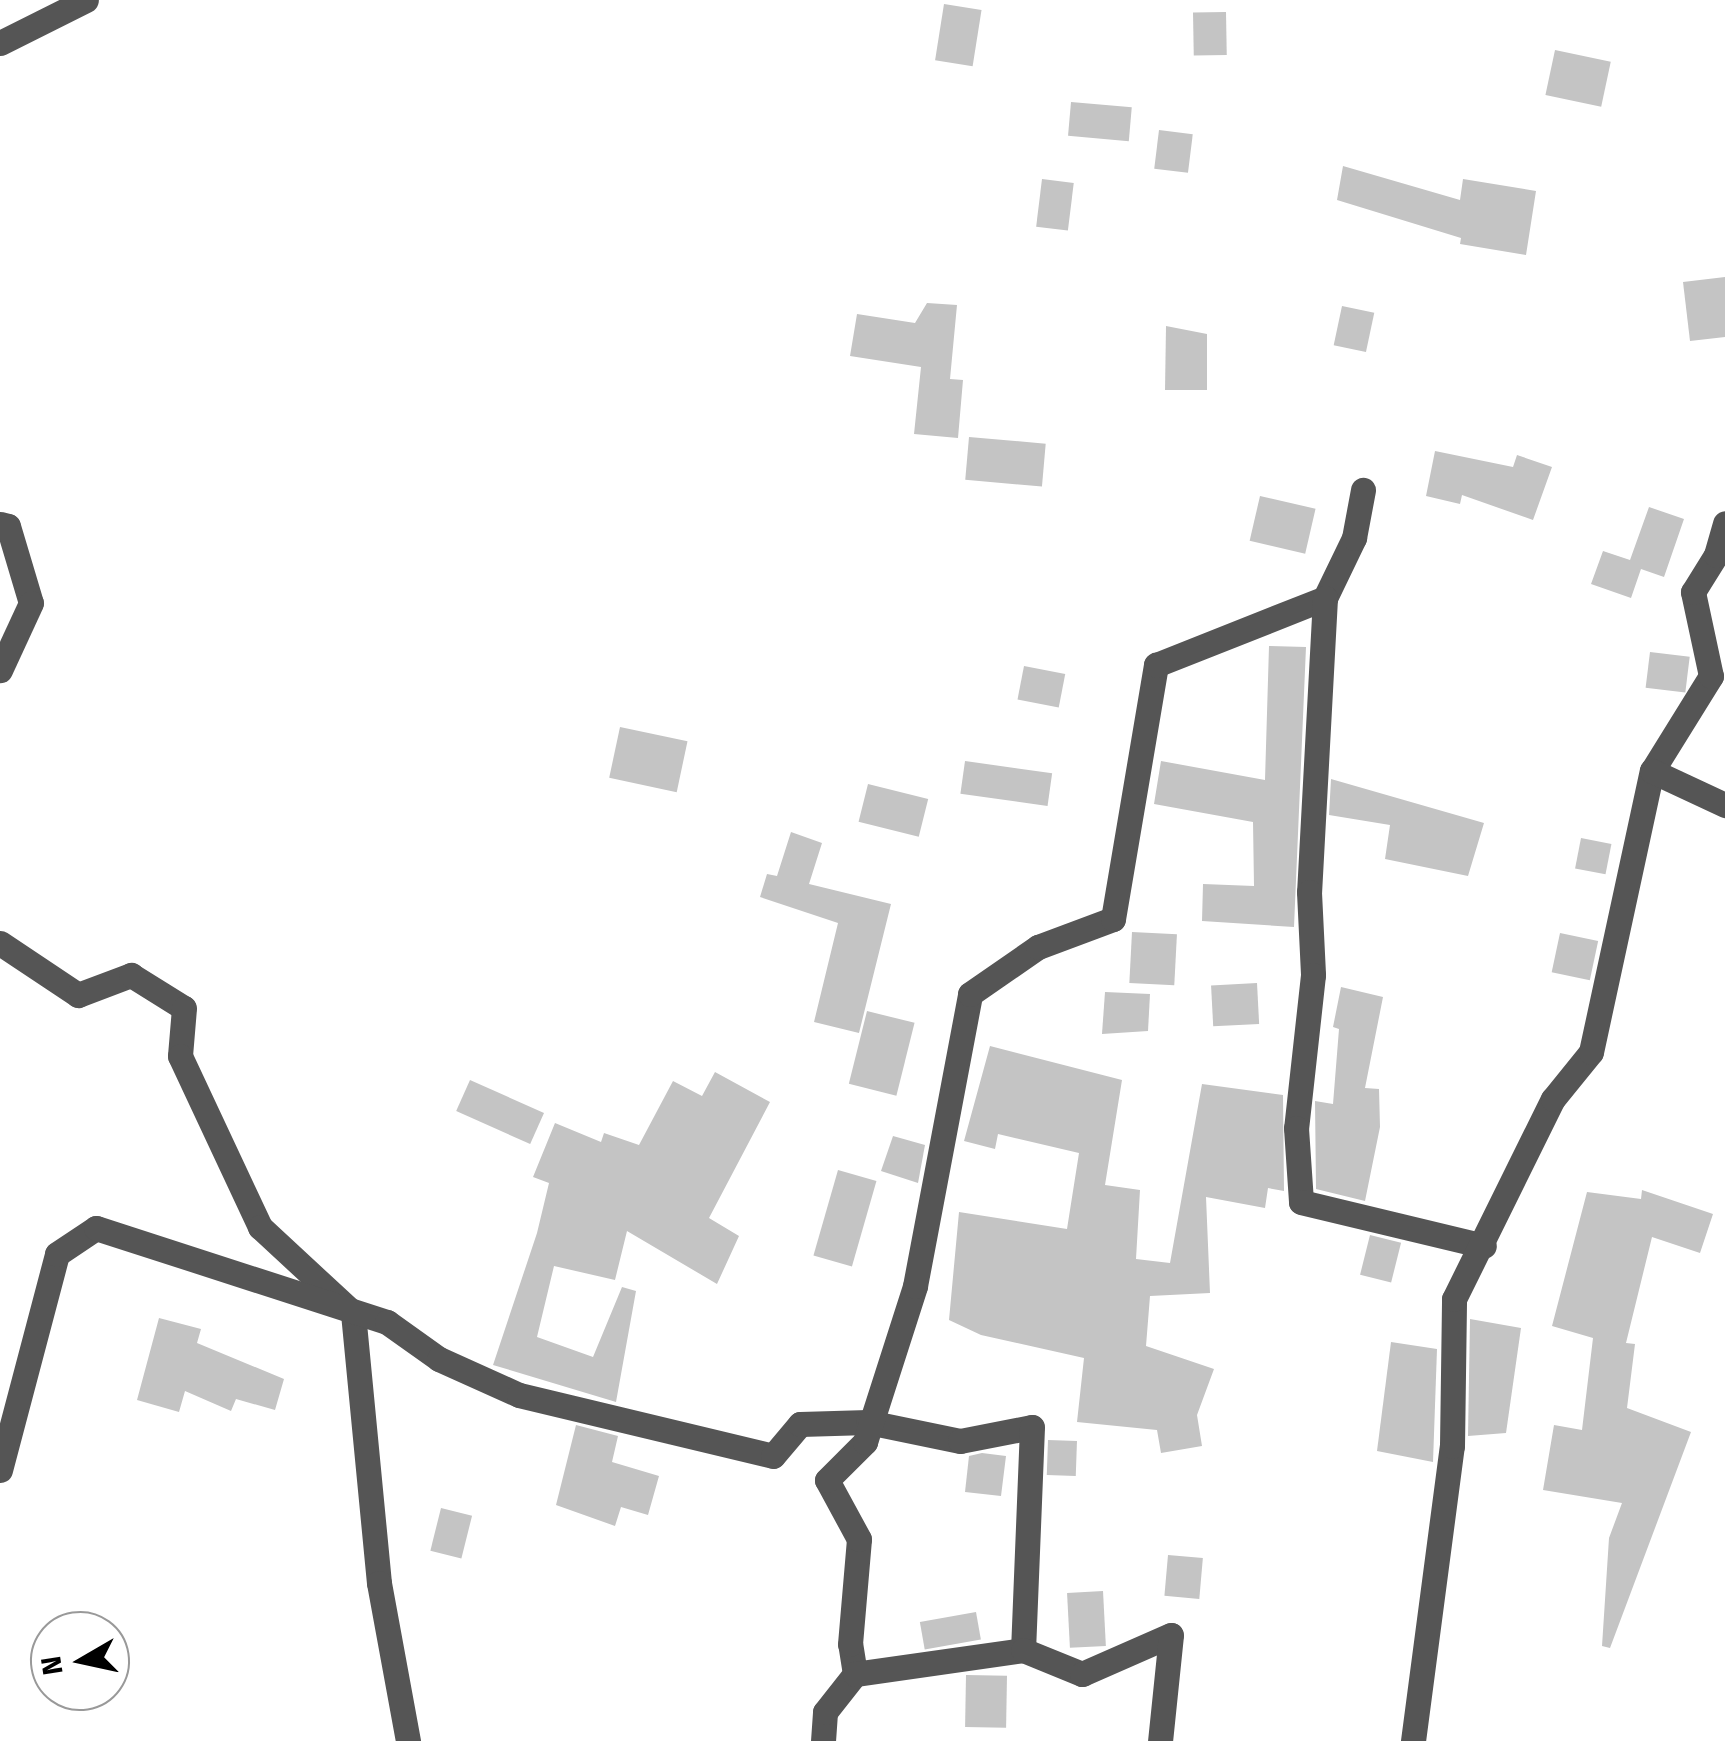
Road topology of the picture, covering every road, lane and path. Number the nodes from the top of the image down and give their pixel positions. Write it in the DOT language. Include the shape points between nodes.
graph roads {
  1 [pos="86,0"];
  2 [pos="0,43"];
  3 [pos="1363,490"];
  4 [pos="1725,523"];
  5 [pos="0,524"];
  6 [pos="1325,598"];
  7 [pos="0,670"];
  8 [pos="1652,772"];
  9 [pos="1725,806"];
  10 [pos="0,944"];
  11 [pos="1484,1246"];
  12 [pos="353,1313"];
  13 [pos="868,1422"];
  14 [pos="0,1470"];
  15 [pos="1023,1650"];
  16 [pos="855,1674"];
  17 [pos="408,1741"];
  18 [pos="822,1741"];
  19 [pos="1160,1741"];
  20 [pos="1413,1741"];
  1 -- 2 [label="street"];
  3 -- 6 [label="street" via="1354,538"];
  4 -- 8 [label="street" via="1716,555 1693,592 1710,676"];
  5 -- 7 [label="street" via="8,526 32,604"];
  6 -- 11 [label="street" via="1308,892 1313,975 1296,1128 1301,1202"];
  6 -- 13 [label="street" via="1156,665 1113,919 1038,947 970,994 914,1286"];
  8 -- 9 [label="street"];
  8 -- 11 [label="street" via="1591,1052 1553,1099"];
  10 -- 12 [label="street" via="78,995 131,975 184,1008 180,1056 260,1227"];
  11 -- 20 [label="street" via="1454,1299 1452,1446"];
  12 -- 13 [label="street" via="387,1322 439,1359 518,1395 773,1456 800,1424"];
  12 -- 14 [label="street" via="96,1228 57,1254"];
  12 -- 17 [label="street" via="379,1583"];
  13 -- 15 [label="street" via="960,1442 1032,1427"];
  13 -- 16 [label="street" via="865,1442 827,1480 859,1539 850,1644"];
  15 -- 16 [label="street"];
  15 -- 19 [label="street" via="1082,1674 1171,1635"];
  16 -- 18 [label="street" via="825,1712"];
}
